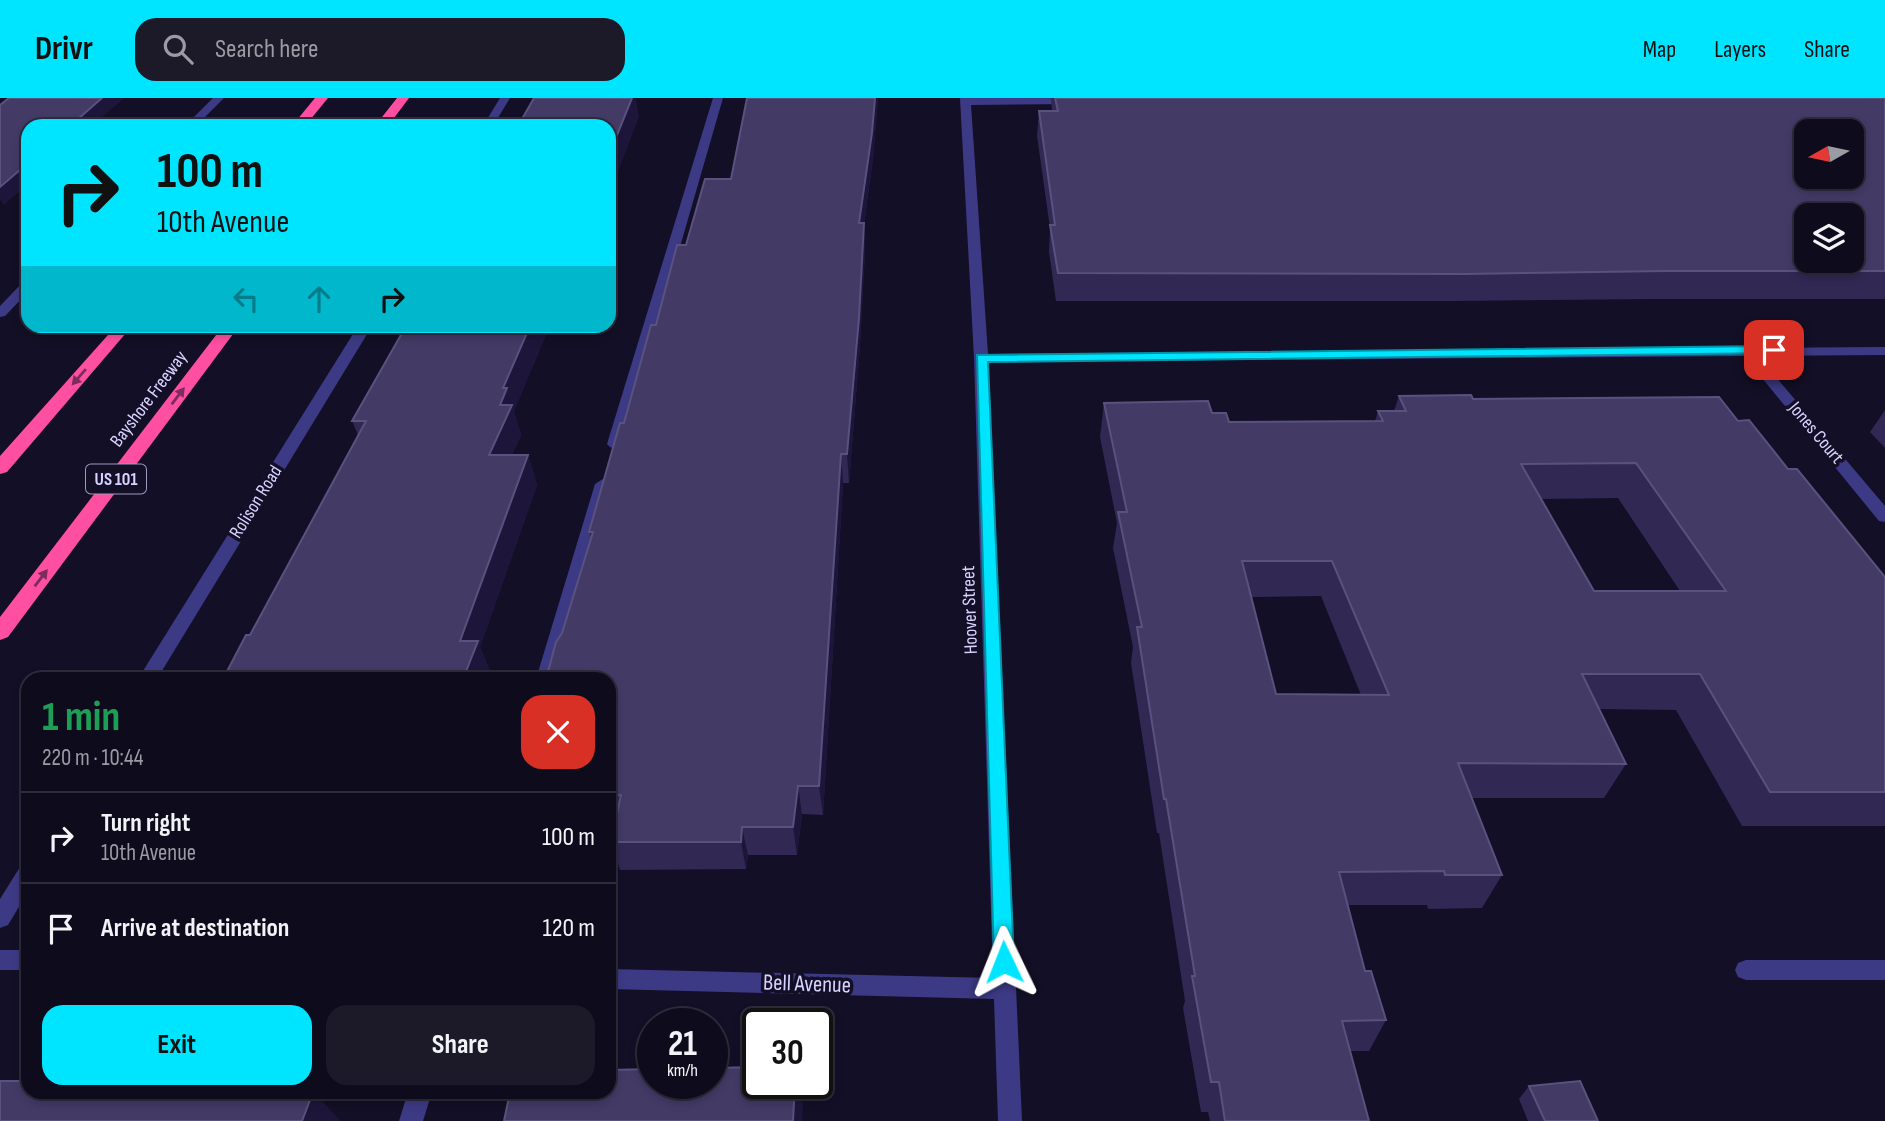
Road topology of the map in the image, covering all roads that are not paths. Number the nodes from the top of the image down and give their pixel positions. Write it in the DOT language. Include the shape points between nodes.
graph roads {
  1 [pos="219,98"];
  2 [pos="322,98"];
  3 [pos="402,98"];
  4 [pos="505,98"];
  5 [pos="718,98"];
  6 [pos="965,100"];
  7 [pos="1091,101"];
  8 [pos="197,119"];
  9 [pos="304,119"];
  10 [pos="387,119"];
  11 [pos="492,119"];
  12 [pos="21,291"];
  13 [pos="3,308"];
  14 [pos="118,333"];
  15 [pos="226,333"];
  16 [pos="361,333"];
  17 [pos="1746,350"];
  18 [pos="1885,351"];
  19 [pos="981,358"];
  20 [pos="0,468"];
  21 [pos="1885,517"];
  22 [pos="0,632"];
  23 [pos="151,672"];
  24 [pos="547,672"];
  25 [pos="21,884"];
  26 [pos="0,918"];
  27 [pos="0,960"];
  28 [pos="21,961"];
  29 [pos="1746,970"];
  30 [pos="1885,970"];
  31 [pos="616,979"];
  32 [pos="1005,989"];
  33 [pos="418,1099"];
  34 [pos="411,1121"];
  35 [pos="1010,1121"];
  1 -- 8 [label="street"];
  2 -- 9 [label="highway"];
  3 -- 10 [label="highway"];
  4 -- 11 [label="street"];
  5 -- 24 [label="street"];
  6 -- 7 [label="street"];
  6 -- 19 [label="street, Hoover Street"];
  12 -- 13 [label="street"];
  14 -- 20 [label="highway, one-way"];
  22 -- 15 [label="highway, Bayshore Freeway / US 101, one-way"];
  16 -- 23 [label="street, Rolison Road"];
  17 -- 18 [label="street"];
  17 -- 19 [label="street"];
  17 -- 21 [label="street, Jones Court"];
  19 -- 32 [label="street, Hoover Street"];
  25 -- 26 [label="street"];
  27 -- 28 [label="street"];
  29 -- 30 [label="street"];
  31 -- 32 [label="street, Bell Avenue"];
  32 -- 35 [label="street, Hoover Street"];
  33 -- 34 [label="street"];
}
